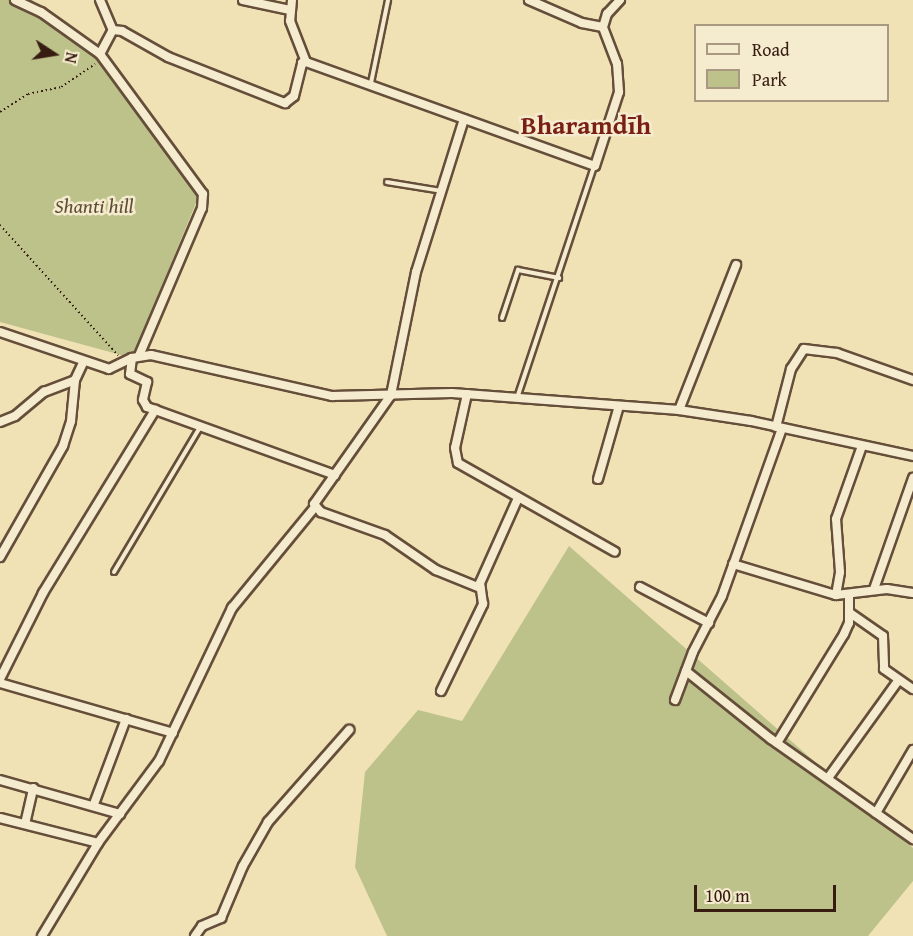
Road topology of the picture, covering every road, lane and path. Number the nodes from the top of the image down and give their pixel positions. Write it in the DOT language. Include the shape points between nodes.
graph roads {
  1 [pos="15,0"];
  2 [pos="100,0"];
  3 [pos="243,0"];
  4 [pos="292,0"];
  5 [pos="388,0"];
  6 [pos="529,0"];
  7 [pos="620,0"];
  8 [pos="290,10"];
  9 [pos="603,27"];
  10 [pos="113,30"];
  11 [pos="101,56"];
  12 [pos="306,62"];
  13 [pos="371,83"];
  14 [pos="0,112"];
  15 [pos="464,119"];
  16 [pos="595,166"];
  17 [pos="387,182"];
  18 [pos="442,191"];
  19 [pos="0,225"];
  20 [pos="736,265"];
  21 [pos="559,278"];
  22 [pos="502,318"];
  23 [pos="0,332"];
  24 [pos="136,357"];
  25 [pos="83,363"];
  26 [pos="124,363"];
  27 [pos="75,380"];
  28 [pos="913,380"];
  29 [pos="467,394"];
  30 [pos="391,395"];
  31 [pos="517,398"];
  32 [pos="619,406"];
  33 [pos="155,410"];
  34 [pos="680,410"];
  35 [pos="0,422"];
  36 [pos="200,426"];
  37 [pos="779,428"];
  38 [pos="862,446"];
  39 [pos="913,456"];
  40 [pos="335,475"];
  41 [pos="913,478"];
  42 [pos="598,479"];
  43 [pos="518,498"];
  44 [pos="315,507"];
  45 [pos="615,552"];
  46 [pos="0,557"];
  47 [pos="733,564"];
  48 [pos="114,572"];
  49 [pos="640,587"];
  50 [pos="480,588"];
  51 [pos="874,589"];
  52 [pos="849,594"];
  53 [pos="913,594"];
  54 [pos="836,595"];
  55 [pos="849,613"];
  56 [pos="709,623"];
  57 [pos="686,671"];
  58 [pos="0,681"];
  59 [pos="898,681"];
  60 [pos="913,689"];
  61 [pos="441,691"];
  62 [pos="675,700"];
  63 [pos="126,719"];
  64 [pos="349,730"];
  65 [pos="173,733"];
  66 [pos="777,743"];
  67 [pos="913,750"];
  68 [pos="828,778"];
  69 [pos="0,780"];
  70 [pos="33,788"];
  71 [pos="94,804"];
  72 [pos="120,813"];
  73 [pos="876,813"];
  74 [pos="0,818"];
  75 [pos="25,824"];
  76 [pos="913,839"];
  77 [pos="98,843"];
  78 [pos="42,936"];
  79 [pos="195,936"];
  1 -- 11 [label="street" via="41,12"];
  2 -- 10 [label="street"];
  3 -- 8 [label="street"];
  4 -- 8 [label="street"];
  5 -- 13 [label="lane"];
  6 -- 9 [label="street" via="582,23"];
  7 -- 9 [label="street" via="607,14"];
  8 -- 12 [label="street" via="292,27"];
  9 -- 16 [label="street" via="620,83"];
  10 -- 11 [label="street"];
  10 -- 12 [label="street" via="230,83 285,103 294,96 302,63"];
  11 -- 14 [label="path" via="61,87 28,94"];
  11 -- 24 [label="street" via="203,198"];
  12 -- 13 [label="street"];
  13 -- 15 [label="street"];
  15 -- 16 [label="street"];
  15 -- 18 [label="street"];
  16 -- 21 [label="lane"];
  17 -- 18 [label="lane"];
  18 -- 30 [label="street" via="416,272"];
  19 -- 26 [label="path"];
  20 -- 34 [label="street"];
  21 -- 22 [label="lane" via="518,270"];
  21 -- 31 [label="lane"];
  23 -- 25 [label="street"];
  24 -- 26 [label="street"];
  24 -- 30 [label="street" via="193,362 332,396"];
  24 -- 33 [label="street" via="130,374 147,382 144,405"];
  25 -- 26 [label="street" via="109,369"];
  25 -- 27 [label="street"];
  27 -- 35 [label="street" via="44,392 15,416"];
  27 -- 46 [label="street" via="71,421 63,446"];
  28 -- 37 [label="street" via="837,353 804,349 791,369"];
  29 -- 30 [label="street"];
  29 -- 31 [label="street"];
  29 -- 43 [label="street" via="455,459"];
  30 -- 40 [label="street"];
  31 -- 32 [label="street"];
  32 -- 34 [label="street"];
  32 -- 42 [label="street"];
  33 -- 36 [label="street"];
  33 -- 58 [label="street" via="43,593"];
  34 -- 37 [label="street"];
  36 -- 40 [label="street"];
  36 -- 48 [label="lane"];
  37 -- 38 [label="street"];
  37 -- 47 [label="street"];
  38 -- 39 [label="street"];
  38 -- 54 [label="street" via="836,519 840,572"];
  40 -- 44 [label="street"];
  41 -- 51 [label="street"];
  43 -- 45 [label="street"];
  43 -- 50 [label="street"];
  44 -- 50 [label="street" via="386,535 436,570"];
  44 -- 65 [label="street" via="232,608"];
  47 -- 54 [label="street"];
  47 -- 56 [label="street"];
  49 -- 56 [label="street"];
  50 -- 61 [label="street" via="483,604"];
  51 -- 52 [label="street"];
  51 -- 53 [label="street"];
  52 -- 54 [label="street"];
  52 -- 55 [label="street"];
  55 -- 59 [label="street" via="883,636 881,661"];
  55 -- 66 [label="street" via="844,634"];
  56 -- 57 [label="street"];
  57 -- 62 [label="street"];
  57 -- 66 [label="street"];
  58 -- 63 [label="street"];
  59 -- 60 [label="street"];
  59 -- 68 [label="street"];
  63 -- 65 [label="street"];
  63 -- 71 [label="street"];
  64 -- 79 [label="street" via="268,822 243,866 221,918 202,926"];
  65 -- 72 [label="street" via="154,769"];
  66 -- 68 [label="street"];
  67 -- 73 [label="street"];
  68 -- 73 [label="street"];
  69 -- 70 [label="street"];
  70 -- 71 [label="street"];
  70 -- 75 [label="street"];
  71 -- 72 [label="street"];
  72 -- 77 [label="street"];
  73 -- 76 [label="street"];
  74 -- 75 [label="street"];
  75 -- 77 [label="street"];
  77 -- 78 [label="street"];
}
